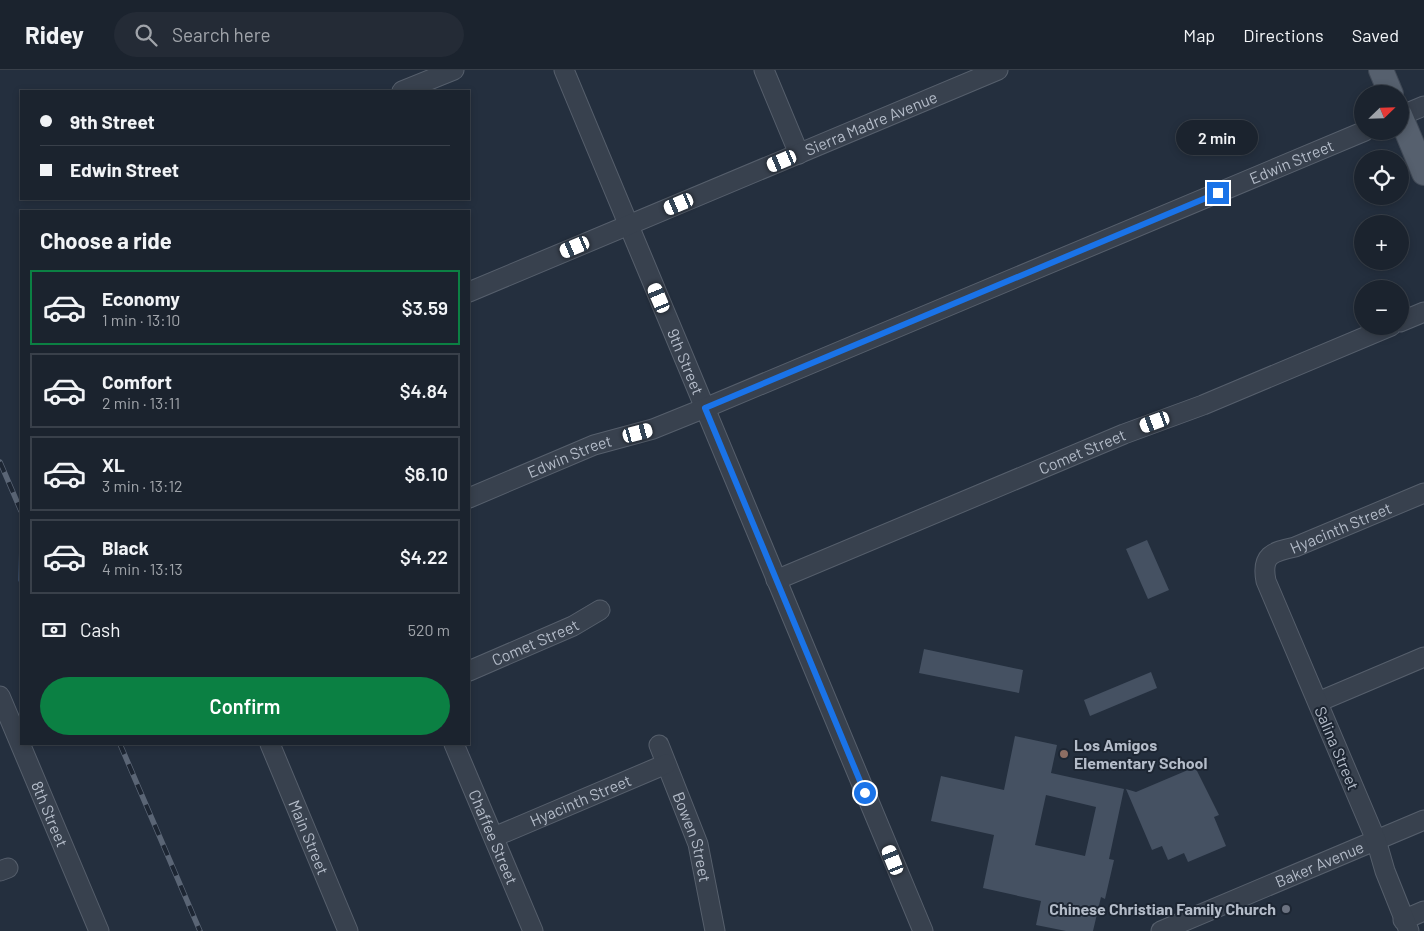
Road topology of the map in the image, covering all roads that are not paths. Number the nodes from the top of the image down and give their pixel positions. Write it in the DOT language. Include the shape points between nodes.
graph roads {
  1 [pos="454,70"];
  2 [pos="564,70"];
  3 [pos="764,70"];
  4 [pos="998,70"];
  5 [pos="1381,70"];
  6 [pos="1387,85"];
  7 [pos="404,90"];
  8 [pos="1424,106"];
  9 [pos="1409,112"];
  10 [pos="1354,136"];
  11 [pos="1409,137"];
  12 [pos="799,154"];
  13 [pos="1424,173"];
  14 [pos="628,225"];
  15 [pos="470,292"];
  16 [pos="1424,312"];
  17 [pos="1409,318"];
  18 [pos="1370,335"];
  19 [pos="705,408"];
  20 [pos="1424,493"];
  21 [pos="470,498"];
  22 [pos="1263,567"];
  23 [pos="776,580"];
  24 [pos="600,610"];
  25 [pos="1424,657"];
  26 [pos="470,671"];
  27 [pos="0,696"];
  28 [pos="1318,702"];
  29 [pos="20,743"];
  30 [pos="21,745"];
  31 [pos="270,745"];
  32 [pos="454,745"];
  33 [pos="659,745"];
  34 [pos="666,764"];
  35 [pos="1424,820"];
  36 [pos="494,837"];
  37 [pos="1376,840"];
  38 [pos="1424,911"];
  39 [pos="1406,925"];
  40 [pos="99,931"];
  41 [pos="348,931"];
  42 [pos="534,931"];
  43 [pos="715,931"];
  44 [pos="923,931"];
  45 [pos="1161,931"];
  1 -- 7 [label="street"];
  2 -- 14 [label="street, 9th Street"];
  3 -- 12 [label="street"];
  4 -- 12 [label="street, Sierra Madre Avenue"];
  5 -- 6 [label="main road"];
  8 -- 9 [label="street"];
  10 -- 19 [label="street, Edwin Street"];
  11 -- 13 [label="main road"];
  12 -- 14 [label="street, Sierra Madre Avenue"];
  14 -- 15 [label="street, Sierra Madre Avenue"];
  14 -- 19 [label="street, 9th Street"];
  16 -- 17 [label="street"];
  18 -- 23 [label="street, Comet Street"];
  19 -- 21 [label="street, Edwin Street" via="653,429 594,445"];
  19 -- 23 [label="street, 9th Street"];
  20 -- 22 [label="street, Hyacinth Street" via="1295,547 1276,551 1267,558"];
  22 -- 28 [label="street, Salina Street" via="1266,581"];
  23 -- 44 [label="street, 9th Street"];
  24 -- 26 [label="street, Comet Street" via="573,626"];
  25 -- 28 [label="street"];
  27 -- 29 [label="street, 8th Street"];
  28 -- 37 [label="street, Salina Street"];
  30 -- 40 [label="street, 8th Street"];
  31 -- 41 [label="street, Main Street"];
  32 -- 36 [label="street, Chaffee Street"];
  33 -- 34 [label="street, Bowen Street"];
  34 -- 36 [label="street, Hyacinth Street"];
  34 -- 43 [label="street, Bowen Street" via="698,844"];
  35 -- 37 [label="street, Baker Avenue"];
  36 -- 42 [label="street, Chaffee Street"];
  37 -- 39 [label="street, Salina Street"];
  37 -- 45 [label="street, Baker Avenue"];
  38 -- 39 [label="street"];
}
